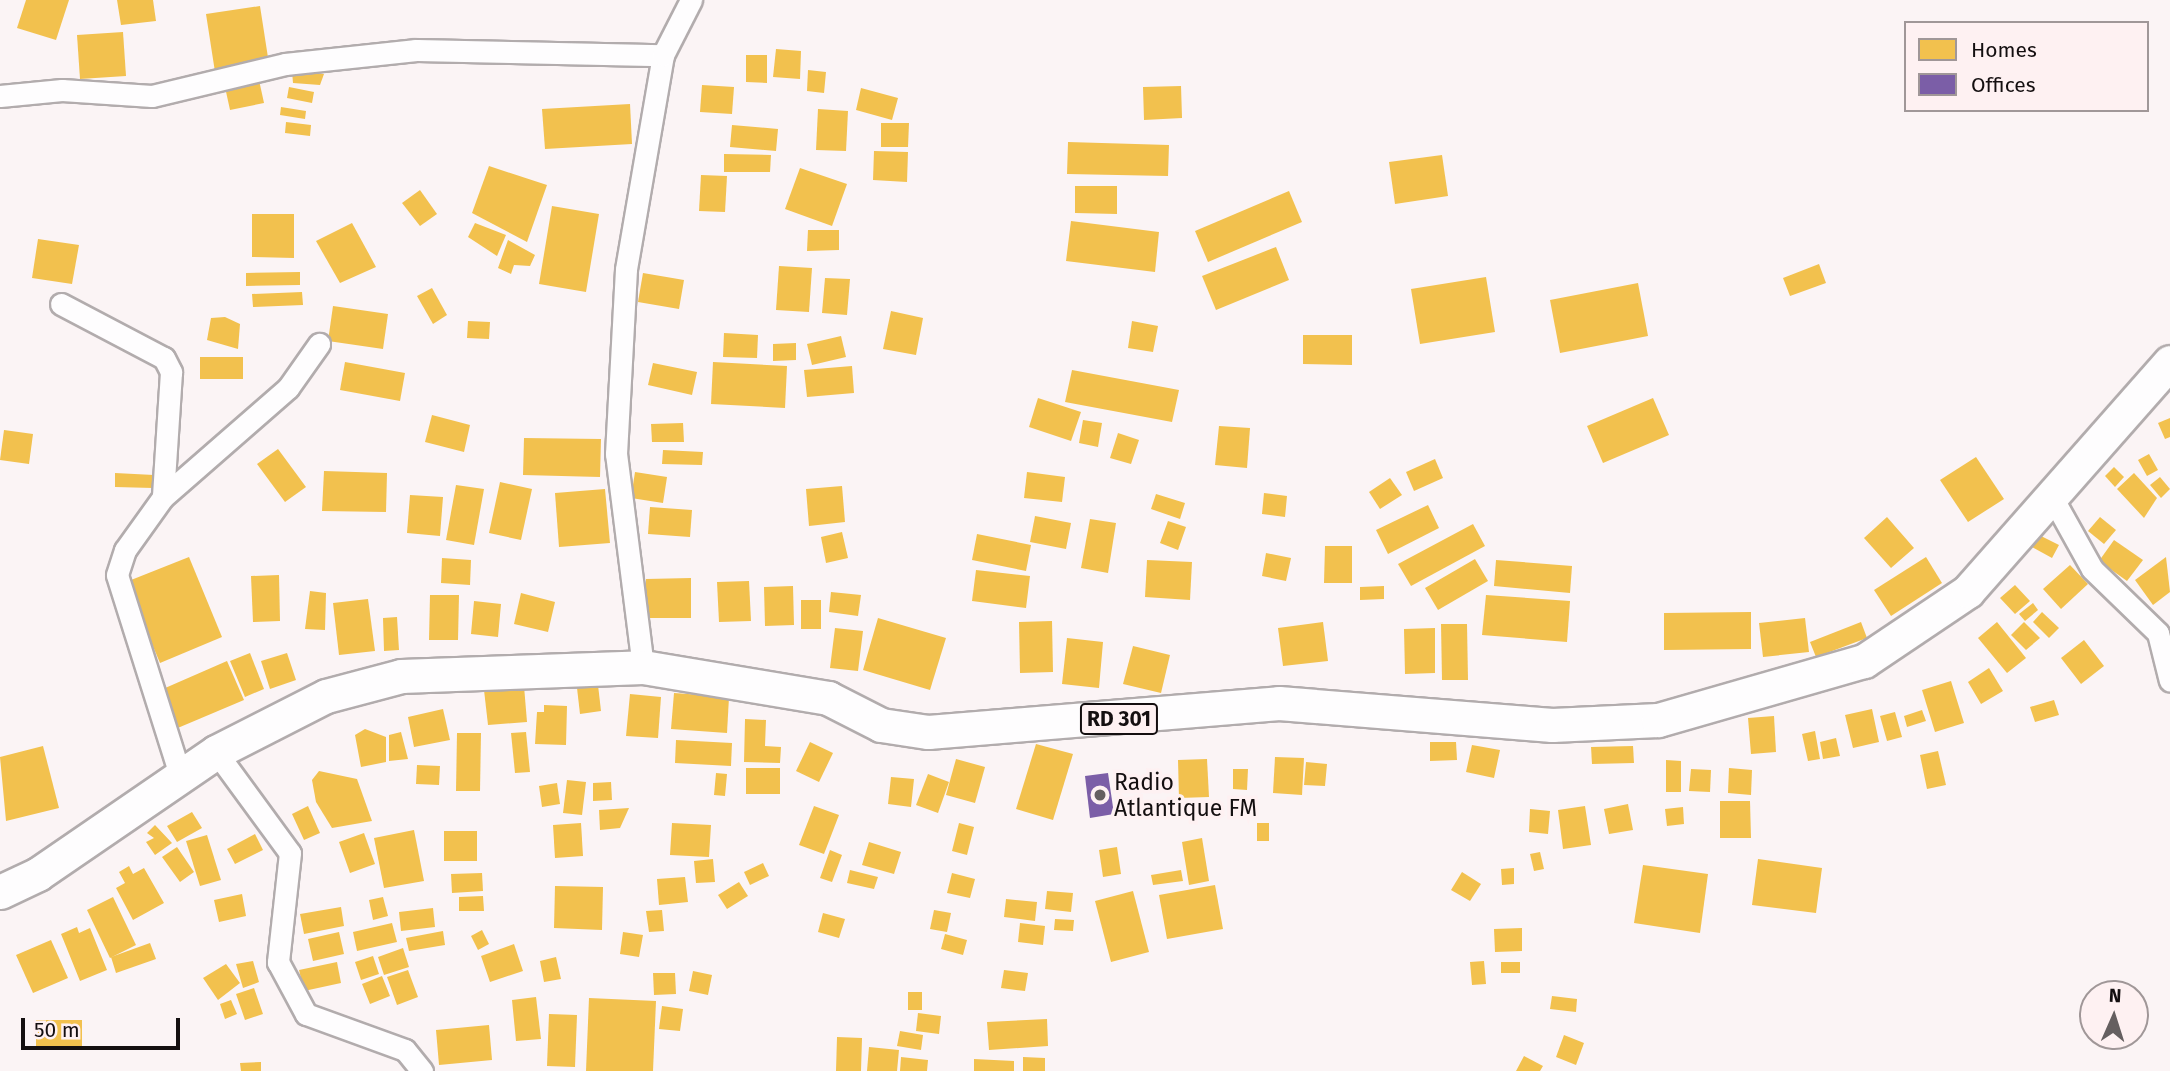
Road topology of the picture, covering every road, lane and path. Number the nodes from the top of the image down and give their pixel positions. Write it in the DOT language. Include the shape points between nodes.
graph roads {
  1 [pos="691,0"];
  2 [pos="663,55"];
  3 [pos="0,96"];
  4 [pos="61,304"];
  5 [pos="319,344"];
  6 [pos="2170,362"];
  7 [pos="163,497"];
  8 [pos="2052,498"];
  9 [pos="2164,631"];
  10 [pos="643,667"];
  11 [pos="2170,681"];
  12 [pos="216,752"];
  13 [pos="180,775"];
  14 [pos="0,892"];
  15 [pos="404,1061"];
  16 [pos="422,1071"];
  1 -- 2 [label="street"];
  2 -- 3 [label="street" via="416,50 285,64 152,96 62,90"];
  2 -- 10 [label="street" via="626,269 618,422"];
  4 -- 7 [label="street" via="168,365 174,389"];
  5 -- 7 [label="street" via="288,388"];
  6 -- 8 [label="main road, RD 301"];
  7 -- 13 [label="street" via="125,550 117,575"];
  8 -- 9 [label="street" via="2092,569"];
  8 -- 10 [label="main road, RD 301" via="1968,592 1864,661 1781,688 1613,726 1279,703 928,732 881,725 828,698"];
  9 -- 11 [label="street"];
  10 -- 12 [label="main road, RD 301" via="401,676 326,696"];
  12 -- 13 [label="main road, RD 301"];
  12 -- 15 [label="street" via="290,853 278,962 306,1014"];
  13 -- 14 [label="main road, RD 301" via="38,874"];
  15 -- 16 [label="street"];
}
